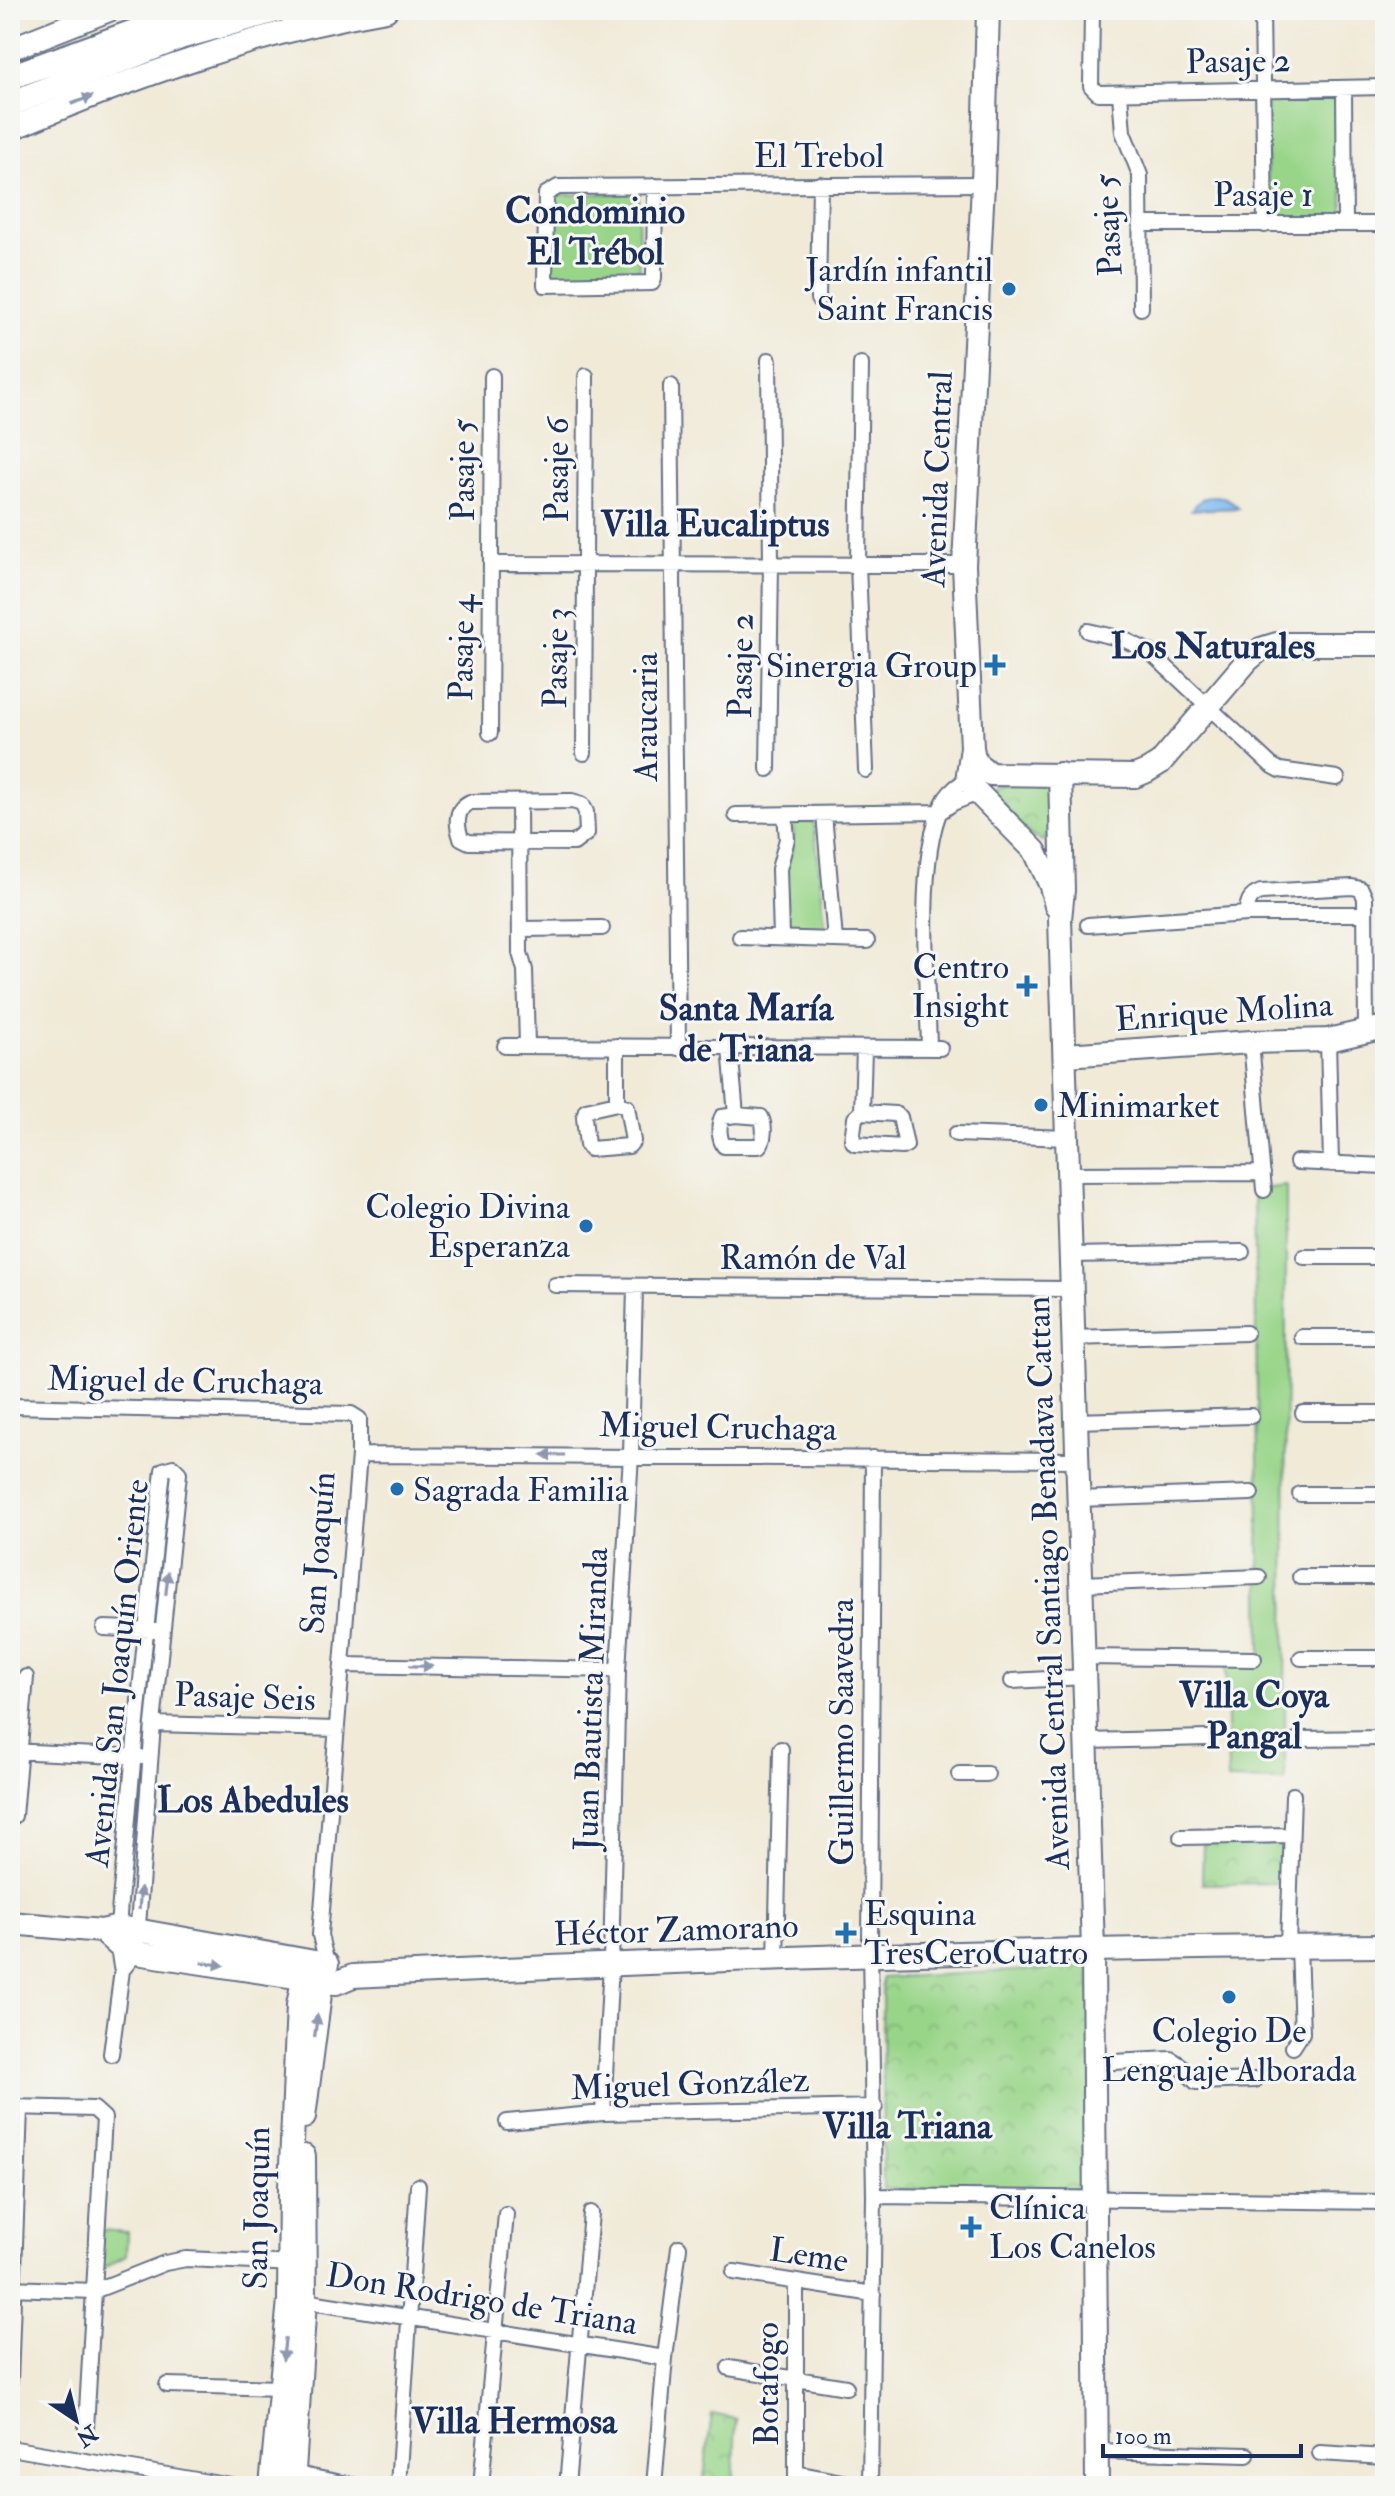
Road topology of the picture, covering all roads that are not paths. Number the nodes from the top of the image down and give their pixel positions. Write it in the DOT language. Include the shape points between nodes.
graph roads {
  1 [pos="109,10"];
  2 [pos="195,10"];
  3 [pos="276,10"];
  4 [pos="386,10"];
  5 [pos="988,10"];
  6 [pos="1092,10"];
  7 [pos="1262,10"];
  8 [pos="10,49"];
  9 [pos="10,77"];
  10 [pos="1385,87"];
  11 [pos="1344,88"];
  12 [pos="1264,89"];
  13 [pos="1120,94"];
  14 [pos="10,104"];
  15 [pos="10,129"];
  16 [pos="820,184"];
  17 [pos="983,184"];
  18 [pos="655,186"];
  19 [pos="1141,224"];
  20 [pos="1345,224"];
  21 [pos="1385,224"];
  22 [pos="1265,225"];
  23 [pos="818,299"];
  24 [pos="1141,308"];
  25 [pos="769,360"];
  26 [pos="861,364"];
  27 [pos="492,376"];
  28 [pos="586,376"];
  29 [pos="671,386"];
  30 [pos="492,564"];
  31 [pos="586,564"];
  32 [pos="674,564"];
  33 [pos="771,564"];
  34 [pos="858,564"];
  35 [pos="964,565"];
  36 [pos="1088,631"];
  37 [pos="1385,644"];
  38 [pos="1210,708"];
  39 [pos="490,733"];
  40 [pos="584,753"];
  41 [pos="768,769"];
  42 [pos="866,770"];
  43 [pos="1060,774"];
  44 [pos="1337,778"];
  45 [pos="979,782"];
  46 [pos="519,803"];
  47 [pos="940,812"];
  48 [pos="824,814"];
  49 [pos="736,815"];
  50 [pos="785,815"];
  51 [pos="521,843"];
  52 [pos="1062,844"];
  53 [pos="1035,851"];
  54 [pos="1246,914"];
  55 [pos="1365,914"];
  56 [pos="1060,919"];
  57 [pos="1088,925"];
  58 [pos="602,928"];
  59 [pos="520,929"];
  60 [pos="740,937"];
  61 [pos="781,938"];
  62 [pos="835,940"];
  63 [pos="867,941"];
  64 [pos="1376,1030"];
  65 [pos="1328,1040"];
  66 [pos="1251,1042"];
  67 [pos="527,1045"];
  68 [pos="505,1046"];
  69 [pos="617,1046"];
  70 [pos="678,1048"];
  71 [pos="730,1048"];
  72 [pos="864,1049"];
  73 [pos="1066,1055"];
  74 [pos="617,1103"];
  75 [pos="862,1112"];
  76 [pos="736,1115"];
  77 [pos="956,1134"];
  78 [pos="1067,1138"];
  79 [pos="1297,1162"];
  80 [pos="1331,1164"];
  81 [pos="1385,1166"];
  82 [pos="1263,1173"];
  83 [pos="1069,1174"];
  84 [pos="1264,1190"];
  85 [pos="1242,1252"];
  86 [pos="1070,1255"];
  87 [pos="1304,1257"];
  88 [pos="1385,1257"];
  89 [pos="555,1285"];
  90 [pos="635,1286"];
  91 [pos="1071,1289"];
  92 [pos="1246,1333"];
  93 [pos="1302,1337"];
  94 [pos="1385,1337"];
  95 [pos="1072,1338"];
  96 [pos="10,1406"];
  97 [pos="1303,1413"];
  98 [pos="1385,1413"];
  99 [pos="357,1416"];
  100 [pos="1251,1416"];
  101 [pos="1075,1421"];
  102 [pos="359,1455"];
  103 [pos="631,1455"];
  104 [pos="873,1458"];
  105 [pos="1076,1460"];
  106 [pos="1251,1493"];
  107 [pos="1300,1494"];
  108 [pos="1385,1494"];
  109 [pos="1078,1499"];
  110 [pos="1259,1577"];
  111 [pos="1300,1577"];
  112 [pos="1385,1577"];
  113 [pos="1081,1584"];
  114 [pos="104,1628"];
  115 [pos="146,1630"];
  116 [pos="163,1630"];
  117 [pos="1301,1658"];
  118 [pos="1385,1658"];
  119 [pos="1254,1659"];
  120 [pos="343,1665"];
  121 [pos="1083,1667"];
  122 [pos="618,1670"];
  123 [pos="26,1677"];
  124 [pos="1012,1681"];
  125 [pos="153,1724"];
  126 [pos="336,1729"];
  127 [pos="1208,1738"];
  128 [pos="1385,1738"];
  129 [pos="1298,1739"];
  130 [pos="1086,1741"];
  131 [pos="781,1749"];
  132 [pos="15,1751"];
  133 [pos="133,1756"];
  134 [pos="151,1757"];
  135 [pos="959,1774"];
  136 [pos="987,1774"];
  137 [pos="1293,1795"];
  138 [pos="14,1816"];
  139 [pos="1290,1835"];
  140 [pos="1181,1837"];
  141 [pos="10,1923"];
  142 [pos="123,1943"];
  143 [pos="1294,1946"];
  144 [pos="1385,1946"];
  145 [pos="1093,1950"];
  146 [pos="870,1956"];
  147 [pos="776,1960"];
  148 [pos="611,1963"];
  149 [pos="315,1971"];
  150 [pos="1293,2047"];
  151 [pos="111,2054"];
  152 [pos="1094,2063"];
  153 [pos="1255,2080"];
  154 [pos="15,2107"];
  155 [pos="875,2107"];
  156 [pos="603,2113"];
  157 [pos="507,2122"];
  158 [pos="418,2186"];
  159 [pos="874,2196"];
  160 [pos="1095,2199"];
  161 [pos="1385,2202"];
  162 [pos="591,2213"];
  163 [pos="506,2214"];
  164 [pos="679,2247"];
  165 [pos="296,2264"];
  166 [pos="734,2272"];
  167 [pos="796,2282"];
  168 [pos="11,2288"];
  169 [pos="94,2291"];
  170 [pos="873,2294"];
  171 [pos="297,2300"];
  172 [pos="409,2317"];
  173 [pos="496,2331"];
  174 [pos="580,2345"];
  175 [pos="665,2358"];
  176 [pos="729,2368"];
  177 [pos="796,2379"];
  178 [pos="10,2381"];
  179 [pos="167,2385"];
  180 [pos="846,2387"];
  181 [pos="280,2388"];
  182 [pos="86,2428"];
  183 [pos="10,2448"];
  184 [pos="1097,2451"];
  185 [pos="1320,2453"];
  186 [pos="1247,2455"];
  187 [pos="1385,2457"];
  188 [pos="283,2479"];
  189 [pos="796,2479"];
  190 [pos="159,2480"];
  191 [pos="852,2484"];
  192 [pos="231,2486"];
  193 [pos="357,2486"];
  194 [pos="398,2486"];
  195 [pos="481,2486"];
  196 [pos="567,2486"];
  197 [pos="654,2486"];
  198 [pos="870,2486"];
  199 [pos="1097,2486"];
  1 -- 8 [label="street"];
  2 -- 9 [label="main road"];
  3 -- 14 [label="main road" via="180,37"];
  15 -- 4 [label="street, one-way" via="228,47"];
  5 -- 17 [label="street, Avenida Central"];
  6 -- 13 [label="street, Pasaje 2" via="1091,86 1094,91"];
  7 -- 12 [label="street"];
  10 -- 11 [label="street, Pasaje 2"];
  11 -- 12 [label="street, Pasaje 2"];
  11 -- 20 [label="street"];
  12 -- 13 [label="street, Pasaje 2"];
  12 -- 22 [label="street"];
  13 -- 19 [label="street, Pasaje 5" via="1123,132 1139,171"];
  16 -- 17 [label="street, El Trebol"];
  16 -- 18 [label="street, El Trebol"];
  16 -- 23 [label="street"];
  17 -- 35 [label="street, Avenida Central"];
  18 -- 18 [label="street, El Trebol" via="551,189 546,194 545,285 652,283"];
  19 -- 22 [label="street, Pasaje 1"];
  19 -- 24 [label="street, Pasaje 5"];
  20 -- 21 [label="street, Pasaje 1"];
  20 -- 22 [label="street, Pasaje 1"];
  25 -- 33 [label="street, Pasaje 2"];
  26 -- 34 [label="street"];
  27 -- 30 [label="street, Pasaje 5"];
  28 -- 31 [label="street, Pasaje 6"];
  29 -- 32 [label="street, Araucaria"];
  30 -- 31 [label="street"];
  30 -- 39 [label="street, Pasaje 4"];
  31 -- 32 [label="street"];
  31 -- 40 [label="street, Pasaje 3"];
  32 -- 33 [label="street"];
  32 -- 70 [label="street, Araucaria"];
  33 -- 34 [label="street"];
  33 -- 41 [label="street, Pasaje 2"];
  34 -- 35 [label="street"];
  34 -- 42 [label="street"];
  35 -- 45 [label="street, Avenida Central" via="972,748"];
  36 -- 38 [label="street" via="1150,652"];
  37 -- 38 [label="street" via="1277,644 1261,649"];
  38 -- 43 [label="street" via="1147,771 1135,776"];
  38 -- 44 [label="street" via="1280,770"];
  43 -- 45 [label="street"];
  43 -- 52 [label="street, Avenida Central Santiago Benadava Cattan"];
  45 -- 47 [label="street" via="955,787"];
  45 -- 53 [label="street"];
  46 -- 51 [label="street"];
  46 -- 51 [label="street" via="470,802 458,813 461,838 469,842"];
  46 -- 51 [label="street" via="572,801 586,812 587,833 581,840"];
  47 -- 48 [label="street"];
  47 -- 72 [label="street" via="927,865 935,1048"];
  48 -- 50 [label="street"];
  48 -- 62 [label="street"];
  49 -- 50 [label="street"];
  50 -- 61 [label="street" via="787,839 779,869"];
  51 -- 59 [label="street"];
  52 -- 53 [label="street"];
  52 -- 56 [label="street, Avenida Central Santiago Benadava Cattan"];
  53 -- 56 [label="street"];
  54 -- 55 [label="street"];
  54 -- 55 [label="street" via="1248,901 1261,892 1352,887 1361,889"];
  54 -- 57 [label="street"];
  55 -- 64 [label="street"];
  56 -- 73 [label="street, Avenida Central Santiago Benadava Cattan"];
  58 -- 59 [label="street"];
  59 -- 67 [label="street"];
  60 -- 61 [label="street"];
  61 -- 62 [label="street"];
  62 -- 63 [label="street"];
  64 -- 65 [label="street, Enrique Molina"];
  65 -- 66 [label="street, Enrique Molina"];
  65 -- 80 [label="street"];
  66 -- 73 [label="street, Enrique Molina"];
  66 -- 82 [label="street"];
  67 -- 68 [label="street"];
  67 -- 69 [label="street"];
  69 -- 70 [label="street"];
  69 -- 74 [label="street"];
  70 -- 71 [label="street"];
  71 -- 72 [label="street"];
  71 -- 76 [label="street"];
  72 -- 75 [label="street"];
  73 -- 78 [label="street, Avenida Central Santiago Benadava Cattan"];
  77 -- 78 [label="street"];
  78 -- 83 [label="street, Avenida Central Santiago Benadava Cattan"];
  79 -- 80 [label="street"];
  80 -- 81 [label="street"];
  82 -- 83 [label="street"];
  82 -- 84 [label="street"];
  83 -- 86 [label="street, Avenida Central Santiago Benadava Cattan"];
  85 -- 86 [label="street"];
  86 -- 91 [label="street, Avenida Central Santiago Benadava Cattan"];
  87 -- 88 [label="street"];
  89 -- 90 [label="street, Ramón de Val"];
  90 -- 91 [label="street, Ramón de Val"];
  90 -- 103 [label="street, Juan Bautista Miranda"];
  91 -- 95 [label="street, Avenida Central Santiago Benadava Cattan"];
  92 -- 95 [label="street"];
  93 -- 94 [label="street"];
  95 -- 101 [label="street, Avenida Central Santiago Benadava Cattan"];
  96 -- 99 [label="street, Miguel de Cruchaga"];
  97 -- 98 [label="street"];
  99 -- 102 [label="street, San Joaquín"];
  100 -- 101 [label="street"];
  101 -- 105 [label="street, Avenida Central Santiago Benadava Cattan"];
  103 -- 102 [label="street, Miguel Cruchaga, one-way"];
  102 -- 120 [label="street, San Joaquín"];
  103 -- 104 [label="street, Miguel Cruchaga"];
  103 -- 122 [label="street, Juan Bautista Miranda"];
  104 -- 105 [label="street, Miguel Cruchaga"];
  104 -- 146 [label="street, Guillermo Saavedra"];
  105 -- 109 [label="street, Avenida Central Santiago Benadava Cattan"];
  106 -- 109 [label="street"];
  107 -- 108 [label="street"];
  109 -- 113 [label="street, Avenida Central Santiago Benadava Cattan"];
  110 -- 113 [label="street"];
  111 -- 112 [label="street"];
  113 -- 121 [label="street, Avenida Central Santiago Benadava Cattan"];
  114 -- 115 [label="street"];
  115 -- 116 [label="street"];
  116 -- 115 [label="street, Avenida San Joaquín Oriente, one-way" via="179,1473 173,1467 163,1470"];
  115 -- 133 [label="street, Avenida San Joaquín Oriente"];
  116 -- 125 [label="street, Avenida San Joaquín Oriente"];
  117 -- 118 [label="street"];
  119 -- 121 [label="street"];
  120 -- 122 [label="street, one-way"];
  120 -- 126 [label="street, San Joaquín"];
  121 -- 124 [label="street"];
  121 -- 130 [label="street, Avenida Central Santiago Benadava Cattan"];
  122 -- 148 [label="street, Juan Bautista Miranda"];
  123 -- 132 [label="street"];
  125 -- 126 [label="street, Pasaje Seis"];
  125 -- 134 [label="street, Avenida San Joaquín Oriente"];
  126 -- 149 [label="street, San Joaquín"];
  127 -- 130 [label="street"];
  128 -- 129 [label="street"];
  130 -- 145 [label="street, Avenida Central Santiago Benadava Cattan"];
  131 -- 147 [label="street"];
  132 -- 133 [label="street"];
  132 -- 138 [label="street"];
  133 -- 134 [label="street"];
  133 -- 142 [label="street, Avenida San Joaquín Oriente"];
  142 -- 134 [label="street, Avenida San Joaquín Oriente, one-way"];
  135 -- 136 [label="street"];
  137 -- 139 [label="street"];
  139 -- 140 [label="street"];
  139 -- 143 [label="street"];
  141 -- 142 [label="street, Héctor Zamorano"];
  142 -- 149 [label="street, Héctor Zamorano"];
  142 -- 151 [label="street, Avenida San Joaquín Oriente"];
  143 -- 144 [label="street, Héctor Zamorano"];
  143 -- 145 [label="street, Héctor Zamorano"];
  143 -- 150 [label="street" via="1302,2033"];
  145 -- 146 [label="street, Héctor Zamorano"];
  145 -- 152 [label="street, Avenida Central Santiago Benadava Cattan"];
  146 -- 147 [label="street, Héctor Zamorano"];
  146 -- 155 [label="street, Guillermo Saavedra"];
  147 -- 148 [label="street, Héctor Zamorano"];
  148 -- 149 [label="street, Héctor Zamorano" via="353,1976"];
  148 -- 156 [label="street, Juan Bautista Miranda"];
  149 -- 165 [label="street, San Joaquín" via="298,2005 293,2083"];
  152 -- 153 [label="street" via="1171,2059 1196,2082"];
  152 -- 160 [label="street, Avenida Central Santiago Benadava Cattan"];
  154 -- 168 [label="street"];
  154 -- 169 [label="street" via="94,2109 104,2118"];
  155 -- 156 [label="street, Miguel González"];
  155 -- 159 [label="street, Guillermo Saavedra"];
  156 -- 157 [label="street, Miguel González"];
  158 -- 172 [label="street"];
  159 -- 160 [label="street"];
  159 -- 170 [label="street, Guillermo Saavedra"];
  160 -- 161 [label="street"];
  160 -- 184 [label="street, Avenida Central Santiago Benadava Cattan"];
  162 -- 174 [label="street"];
  163 -- 173 [label="street"];
  164 -- 175 [label="street, Don Rodrigo de Triana"];
  165 -- 169 [label="street, Don Rodrigo de Triana" via="186,2259"];
  165 -- 171 [label="street, San Joaquín"];
  166 -- 167 [label="street, Leme"];
  167 -- 170 [label="street, Leme"];
  167 -- 177 [label="street, Botafogo"];
  168 -- 169 [label="street, Don Rodrigo de Triana"];
  168 -- 178 [label="street"];
  169 -- 182 [label="street"];
  170 -- 198 [label="street, Guillermo Saavedra"];
  171 -- 172 [label="street, Don Rodrigo de Triana"];
  171 -- 181 [label="street, San Joaquín, one-way"];
  171 -- 188 [label="street, San Joaquín"];
  172 -- 173 [label="street, Don Rodrigo de Triana"];
  172 -- 194 [label="street"];
  173 -- 174 [label="street, Don Rodrigo de Triana"];
  173 -- 195 [label="street"];
  174 -- 175 [label="street, Don Rodrigo de Triana"];
  174 -- 196 [label="street"];
  175 -- 197 [label="street, Don Rodrigo de Triana"];
  176 -- 177 [label="street"];
  177 -- 180 [label="street"];
  177 -- 189 [label="street, Botafogo"];
  179 -- 181 [label="street"];
  181 -- 188 [label="street, San Joaquín"];
  183 -- 190 [label="street"];
  184 -- 186 [label="street"];
  184 -- 199 [label="street, Avenida Central Santiago Benadava Cattan"];
  185 -- 187 [label="street"];
  188 -- 193 [label="street"];
  189 -- 191 [label="street"];
  190 -- 192 [label="street"];
}
